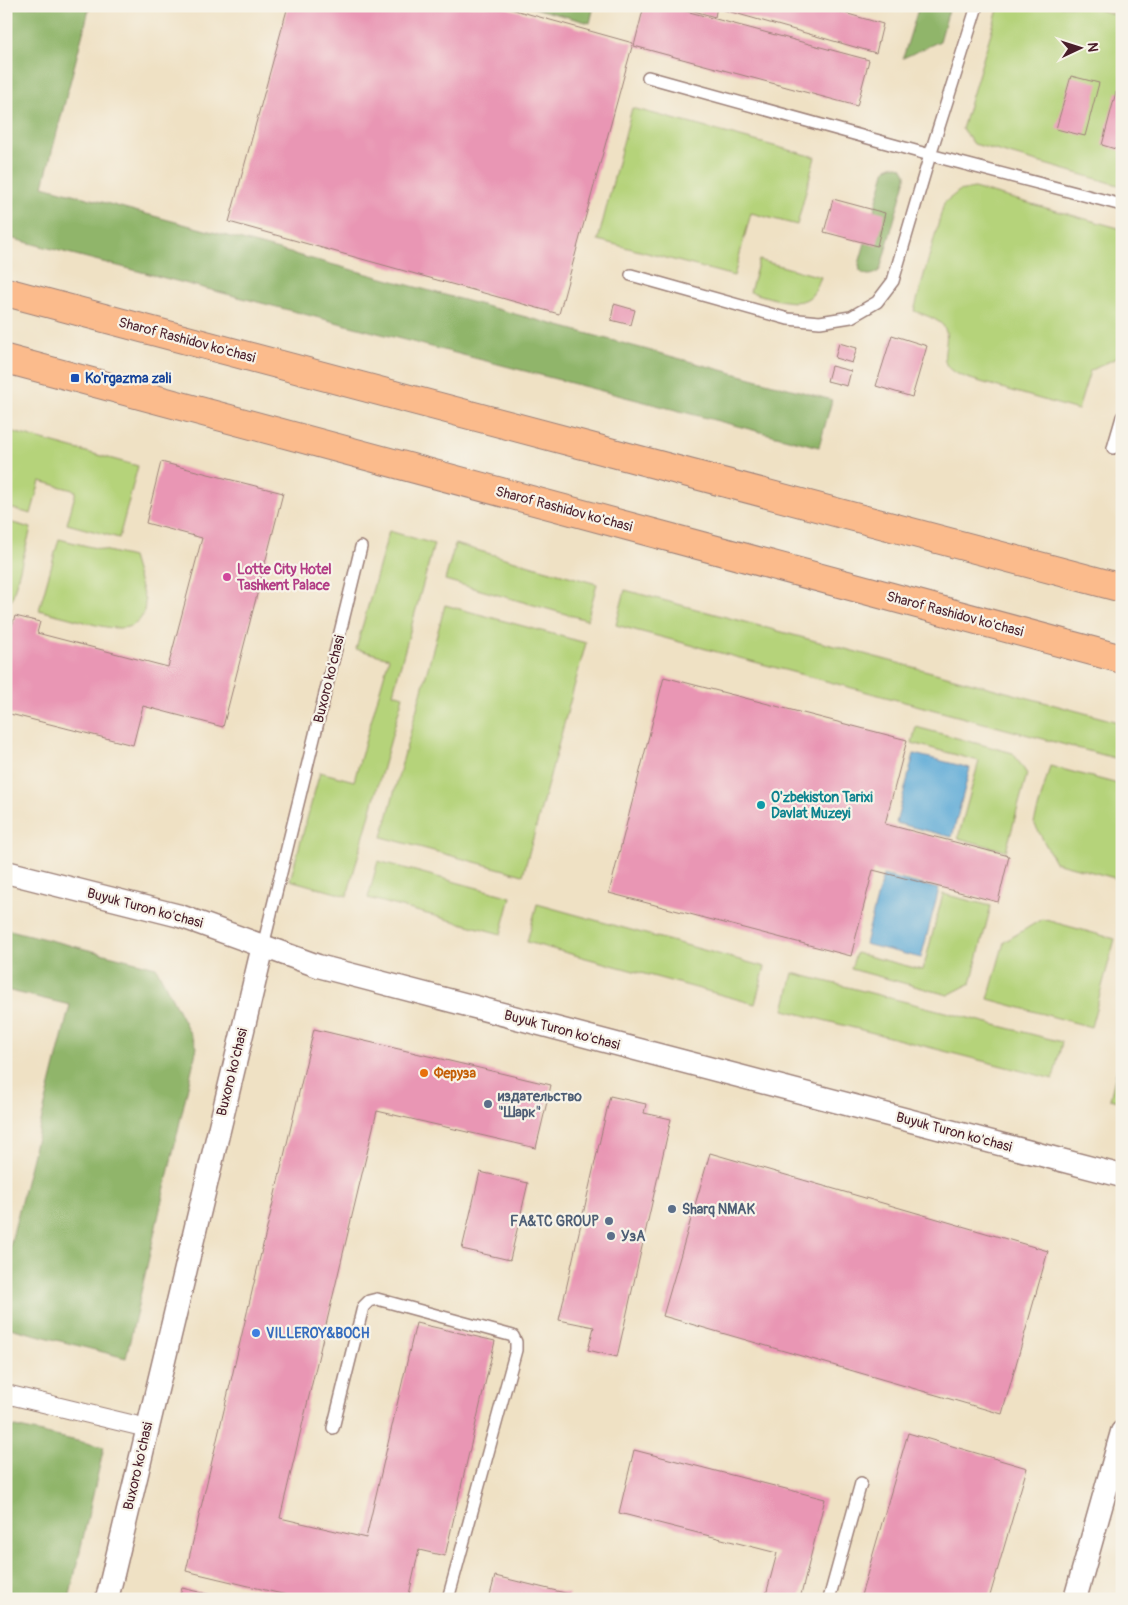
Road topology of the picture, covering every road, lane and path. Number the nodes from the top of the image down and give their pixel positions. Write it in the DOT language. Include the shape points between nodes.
graph roads {
  1 [pos="977,6"];
  2 [pos="648,76"];
  3 [pos="930,155"];
  4 [pos="1122,205"];
  5 [pos="631,275"];
  6 [pos="6,292"];
  7 [pos="6,360"];
  8 [pos="1122,417"];
  9 [pos="1113,448"];
  10 [pos="361,547"];
  11 [pos="1122,588"];
  12 [pos="1122,659"];
  13 [pos="6,872"];
  14 [pos="263,946"];
  15 [pos="1122,1176"];
  16 [pos="6,1394"];
  17 [pos="147,1428"];
  18 [pos="333,1428"];
  19 [pos="1122,1432"];
  20 [pos="861,1483"];
  21 [pos="107,1599"];
  22 [pos="448,1599"];
  23 [pos="828,1599"];
  24 [pos="1075,1599"];
  1 -- 3 [label="lane"];
  2 -- 3 [label="lane"];
  3 -- 4 [label="lane"];
  3 -- 5 [label="lane" via="893,281 876,302 850,317 820,322 788,319"];
  6 -- 11 [label="main road, Sharof Rashidov ko'chasi"];
  7 -- 12 [label="main road, Sharof Rashidov ko'chasi"];
  8 -- 9 [label="lane"];
  10 -- 14 [label="lane, Buxoro ko'chasi"];
  13 -- 14 [label="street, Buyuk Turon ko'chasi" via="180,916"];
  14 -- 15 [label="street, Buyuk Turon ko'chasi" via="318,966"];
  14 -- 17 [label="street, Buxoro ko'chasi"];
  16 -- 17 [label="street"];
  17 -- 21 [label="street, Buxoro ko'chasi"];
  18 -- 22 [label="lane" via="363,1307 369,1301 377,1299 512,1336 516,1350"];
  19 -- 24 [label="street"];
  20 -- 23 [label="lane"];
}
